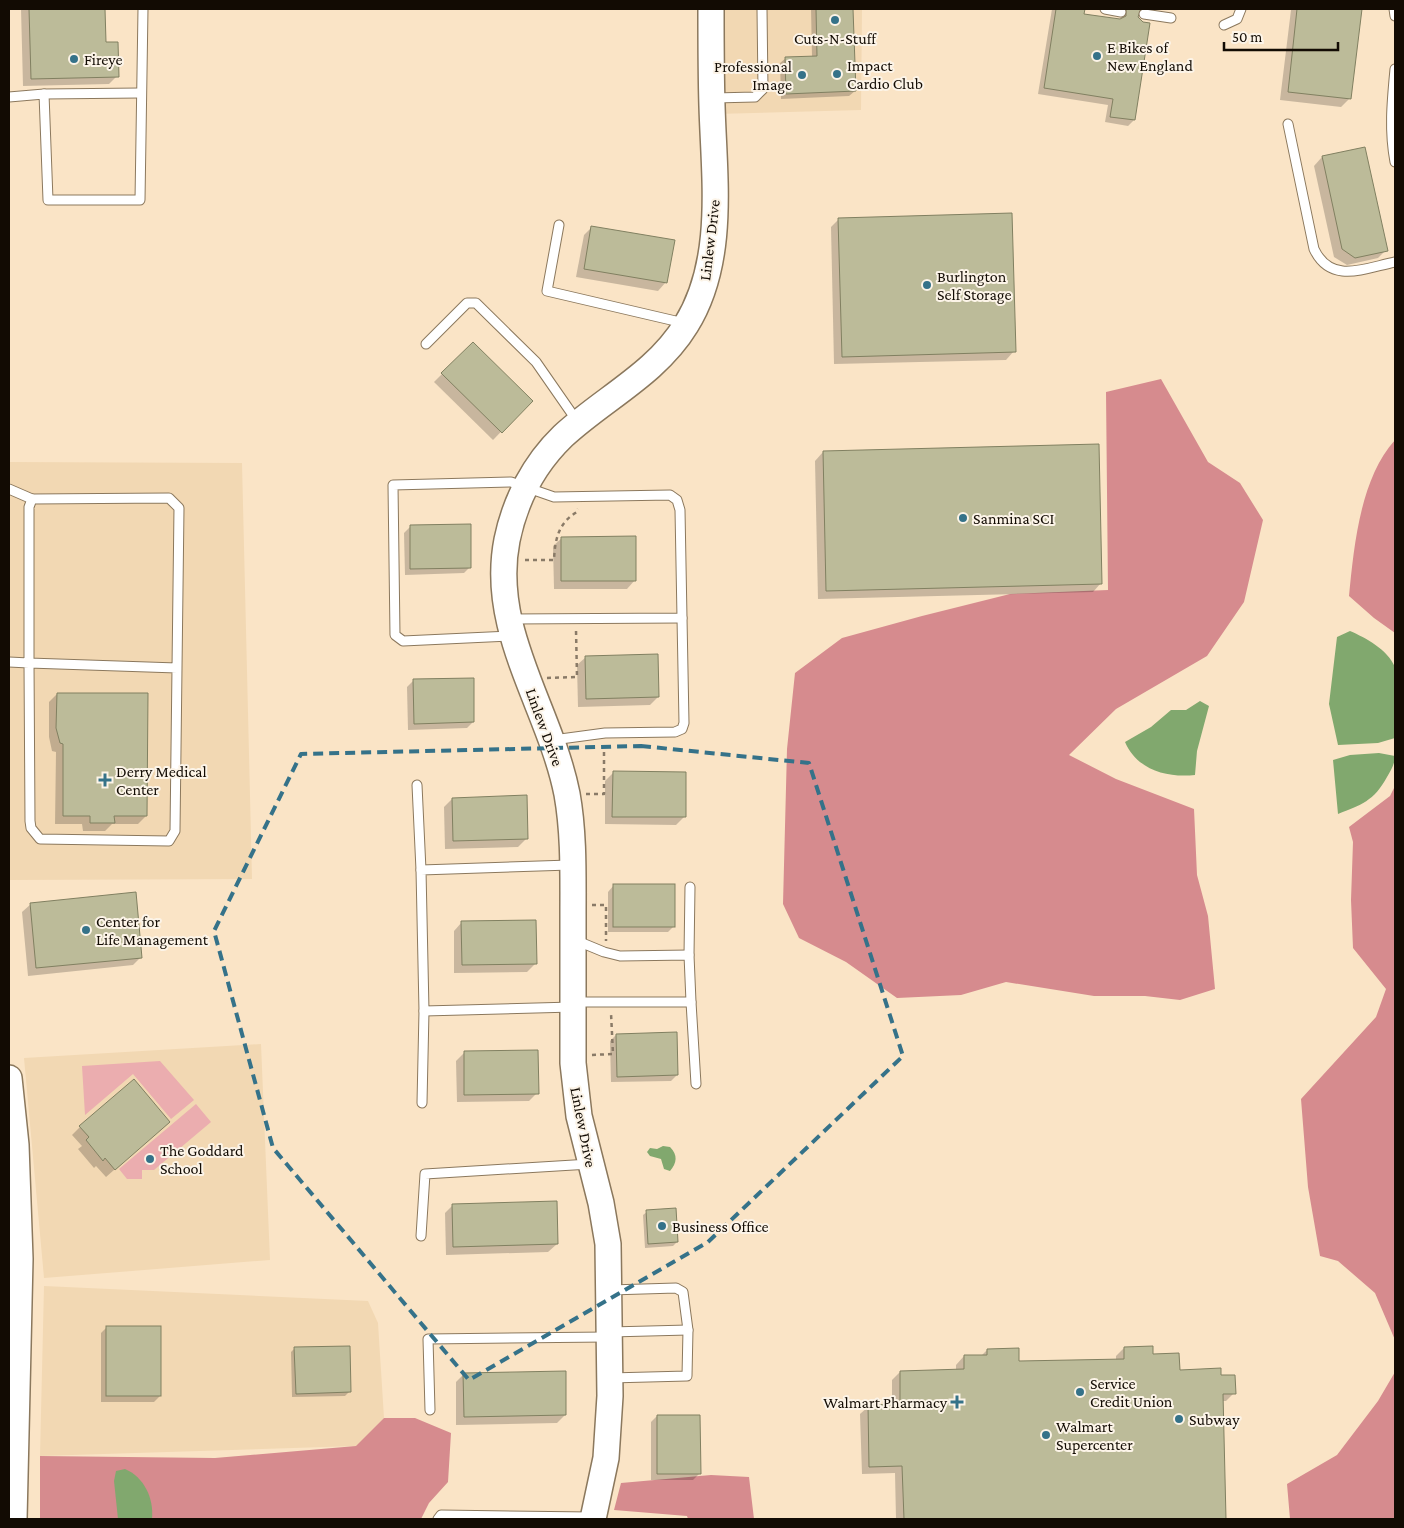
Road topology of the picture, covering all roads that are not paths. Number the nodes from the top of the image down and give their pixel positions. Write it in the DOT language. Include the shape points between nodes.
graph roads {
  1 [pos="143,9"];
  2 [pos="711,9"];
  3 [pos="762,9"];
  4 [pos="1105,9"];
  5 [pos="1240,9"];
  6 [pos="1394,9"];
  7 [pos="1121,12"];
  8 [pos="1144,14"];
  9 [pos="1395,16"];
  10 [pos="1171,18"];
  11 [pos="1224,25"];
  12 [pos="1395,69"];
  13 [pos="140,93"];
  14 [pos="44,94"];
  15 [pos="9,97"];
  16 [pos="712,98"];
  17 [pos="1288,124"];
  18 [pos="1395,162"];
  19 [pos="559,226"];
  20 [pos="1395,262"];
  21 [pos="687,324"];
  22 [pos="426,344"];
  23 [pos="579,423"];
  24 [pos="526,485"];
  25 [pos="9,489"];
  26 [pos="32,499"];
  27 [pos="682,618"];
  28 [pos="510,628"];
  29 [pos="9,662"];
  30 [pos="30,663"];
  31 [pos="177,668"];
  32 [pos="552,740"];
  33 [pos="417,786"];
  34 [pos="573,865"];
  35 [pos="421,870"];
  36 [pos="690,887"];
  37 [pos="573,939"];
  38 [pos="689,955"];
  39 [pos="691,1002"];
  40 [pos="573,1004"];
  41 [pos="424,1011"];
  42 [pos="9,1078"];
  43 [pos="696,1084"];
  44 [pos="422,1103"];
  45 [pos="590,1164"];
  46 [pos="421,1236"];
  47 [pos="15,1259"];
  48 [pos="610,1290"];
  49 [pos="688,1330"];
  50 [pos="610,1334"];
  51 [pos="610,1378"];
  52 [pos="430,1410"];
  53 [pos="12,1511"];
  54 [pos="593,1518"];
  55 [pos="438,1519"];
  1 -- 13 [label="lane"];
  2 -- 16 [label="street, Linlew Drive"];
  3 -- 16 [label="lane" via="763,89 755,97"];
  4 -- 7 [label="lane"];
  5 -- 11 [label="lane" via="1237,19"];
  6 -- 9 [label="lane"];
  8 -- 10 [label="lane"];
  12 -- 18 [label="lane" via="1390,116"];
  13 -- 14 [label="lane"];
  13 -- 14 [label="lane" via="140,200 48,200"];
  14 -- 15 [label="lane"];
  16 -- 21 [label="street, Linlew Drive" via="715,190 712,237 707,273"];
  17 -- 20 [label="lane" via="1314,249 1324,265 1334,271 1348,272"];
  19 -- 21 [label="lane" via="546,291"];
  21 -- 23 [label="street, Linlew Drive" via="651,367"];
  22 -- 23 [label="lane" via="467,303 476,303 536,362"];
  23 -- 24 [label="street, Linlew Drive" via="549,451"];
  24 -- 27 [label="lane" via="554,497 670,495 677,500 680,510"];
  24 -- 28 [label="street, Linlew Drive" via="512,518 504,560 503,582"];
  24 -- 28 [label="lane" via="494,481 393,485 395,635 403,641"];
  25 -- 26 [label="lane"];
  26 -- 30 [label="lane" via="28,507"];
  26 -- 31 [label="lane" via="169,498 179,508"];
  27 -- 28 [label="lane" via="575,617"];
  27 -- 32 [label="lane" via="682,729 675,732 604,733"];
  28 -- 32 [label="street, Linlew Drive"];
  29 -- 30 [label="lane"];
  30 -- 31 [label="lane"];
  30 -- 31 [label="lane" via="30,828 40,838 169,841 175,831"];
  32 -- 34 [label="street, Linlew Drive" via="567,794"];
  33 -- 35 [label="lane"];
  34 -- 35 [label="lane"];
  34 -- 37 [label="street, Linlew Drive"];
  35 -- 41 [label="lane"];
  36 -- 38 [label="lane"];
  37 -- 38 [label="lane" via="620,956"];
  37 -- 40 [label="street, Linlew Drive"];
  38 -- 39 [label="lane"];
  39 -- 40 [label="lane"];
  39 -- 43 [label="lane"];
  40 -- 41 [label="lane"];
  40 -- 45 [label="street, Linlew Drive" via="575,1089"];
  41 -- 44 [label="lane"];
  42 -- 47 [label="street" via="16,1145"];
  45 -- 46 [label="lane" via="425,1174"];
  45 -- 48 [label="street, Linlew Drive" via="606,1223"];
  47 -- 53 [label="street"];
  48 -- 49 [label="lane" via="676,1288 683,1292 686,1300"];
  48 -- 50 [label="street, Linlew Drive"];
  49 -- 50 [label="lane"];
  49 -- 51 [label="lane" via="687,1376"];
  50 -- 51 [label="street, Linlew Drive"];
  50 -- 52 [label="lane" via="428,1339"];
  51 -- 54 [label="street, Linlew Drive" via="606,1458"];
  54 -- 55 [label="lane" via="441,1515"];
}
